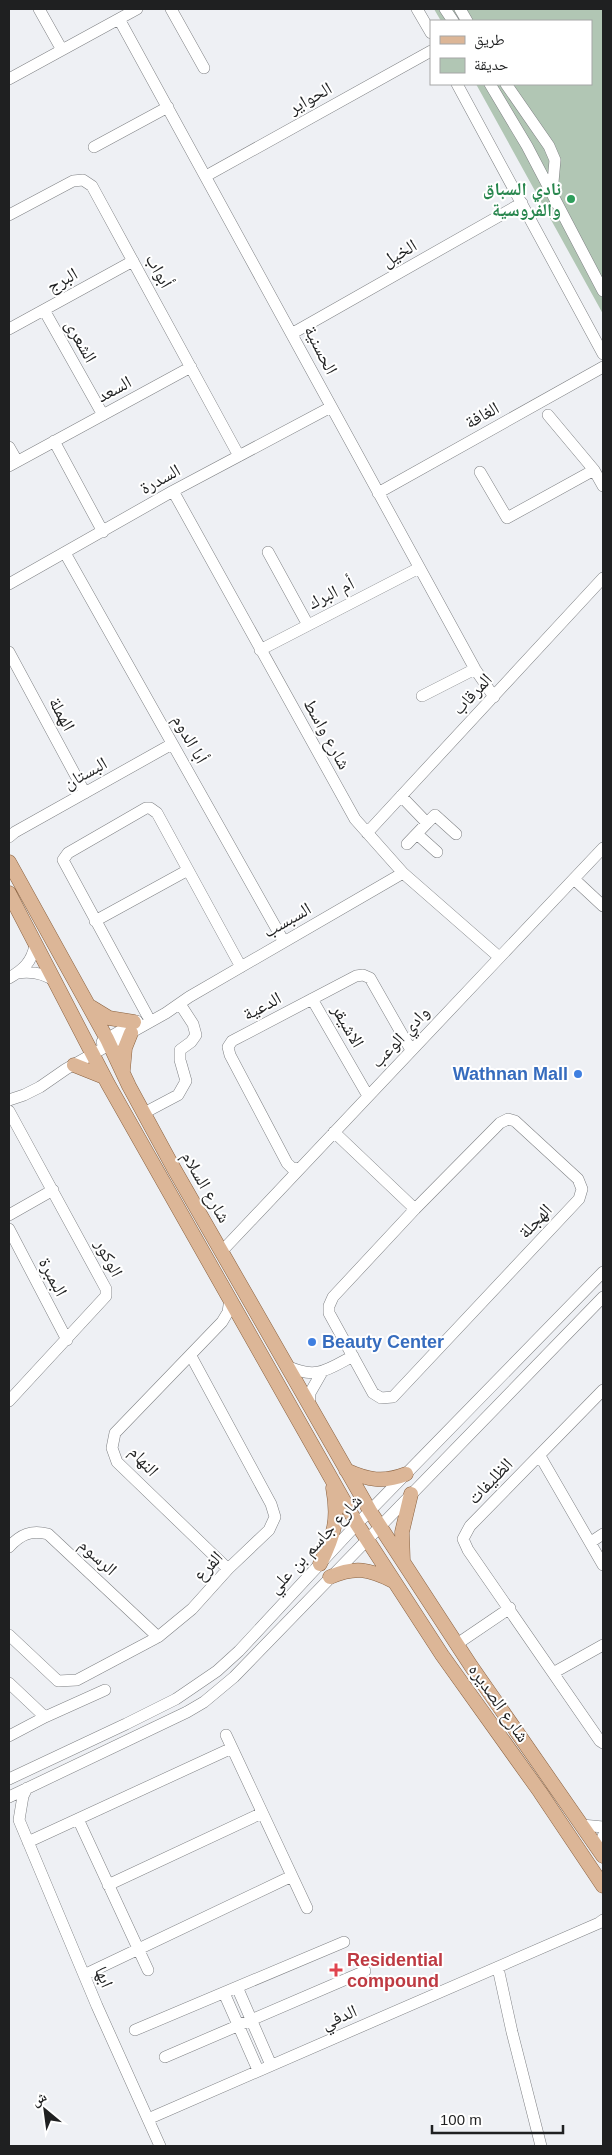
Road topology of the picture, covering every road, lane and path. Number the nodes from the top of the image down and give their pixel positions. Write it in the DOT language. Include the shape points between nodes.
graph roads {
  1 [pos="39,9"];
  2 [pos="137,9"];
  3 [pos="171,9"];
  4 [pos="417,9"];
  5 [pos="445,9"];
  6 [pos="460,9"];
  7 [pos="119,19"];
  8 [pos="452,20"];
  9 [pos="466,20"];
  10 [pos="430,31"];
  11 [pos="62,50"];
  12 [pos="430,52"];
  13 [pos="204,68"];
  14 [pos="9,79"];
  15 [pos="459,85"];
  16 [pos="491,85"];
  17 [pos="507,85"];
  18 [pos="168,107"];
  19 [pos="94,147"];
  20 [pos="206,176"];
  21 [pos="552,195"];
  22 [pos="522,204"];
  23 [pos="9,216"];
  24 [pos="133,260"];
  25 [pos="603,291"];
  26 [pos="44,310"];
  27 [pos="9,329"];
  28 [pos="293,333"];
  29 [pos="603,354"];
  30 [pos="191,367"];
  31 [pos="603,367"];
  32 [pos="330,407"];
  33 [pos="544,409"];
  34 [pos="103,415"];
  35 [pos="54,441"];
  36 [pos="9,447"];
  37 [pos="239,456"];
  38 [pos="13,464"];
  39 [pos="594,470"];
  40 [pos="480,472"];
  41 [pos="603,486"];
  42 [pos="173,491"];
  43 [pos="378,494"];
  44 [pos="103,532"];
  45 [pos="268,552"];
  46 [pos="65,553"];
  47 [pos="419,568"];
  48 [pos="603,578"];
  49 [pos="9,584"];
  50 [pos="308,625"];
  51 [pos="260,650"];
  52 [pos="9,652"];
  53 [pos="475,669"];
  54 [pos="422,696"];
  55 [pos="494,697"];
  56 [pos="172,744"];
  57 [pos="85,793"];
  58 [pos="401,796"];
  59 [pos="427,823"];
  60 [pos="367,833"];
  61 [pos="11,834"];
  62 [pos="417,834"];
  63 [pos="456,834"];
  64 [pos="407,844"];
  65 [pos="603,848"];
  66 [pos="437,852"];
  67 [pos="9,862"];
  68 [pos="188,870"];
  69 [pos="402,873"];
  70 [pos="574,879"];
  71 [pos="9,893"];
  72 [pos="603,906"];
  73 [pos="15,913"];
  74 [pos="95,920"];
  75 [pos="284,942"];
  76 [pos="35,945"];
  77 [pos="499,957"];
  78 [pos="241,967"];
  79 [pos="13,976"];
  80 [pos="56,982"];
  81 [pos="312,999"];
  82 [pos="184,1001"];
  83 [pos="88,1004"];
  84 [pos="147,1015"];
  85 [pos="133,1028"];
  86 [pos="108,1042"];
  87 [pos="411,1050"];
  88 [pos="92,1051"];
  89 [pos="74,1065"];
  90 [pos="123,1073"];
  91 [pos="104,1077"];
  92 [pos="368,1096"];
  93 [pos="11,1098"];
  94 [pos="9,1111"];
  95 [pos="144,1114"];
  96 [pos="334,1132"];
  97 [pos="298,1169"];
  98 [pos="53,1190"];
  99 [pos="415,1209"];
  100 [pos="9,1215"];
  101 [pos="9,1229"];
  102 [pos="222,1250"];
  103 [pos="603,1272"];
  104 [pos="603,1297"];
  105 [pos="230,1298"];
  106 [pos="244,1323"];
  107 [pos="219,1326"];
  108 [pos="67,1340"];
  109 [pos="191,1356"];
  110 [pos="353,1356"];
  111 [pos="287,1366"];
  112 [pos="322,1372"];
  113 [pos="603,1390"];
  114 [pos="9,1401"];
  115 [pos="310,1405"];
  116 [pos="540,1456"];
  117 [pos="346,1470"];
  118 [pos="406,1474"];
  119 [pos="332,1480"];
  120 [pos="411,1494"];
  121 [pos="370,1511"];
  122 [pos="357,1524"];
  123 [pos="379,1526"];
  124 [pos="603,1534"];
  125 [pos="367,1539"];
  126 [pos="591,1542"];
  127 [pos="9,1547"];
  128 [pos="403,1562"];
  129 [pos="320,1564"];
  130 [pos="603,1564"];
  131 [pos="228,1569"];
  132 [pos="330,1576"];
  133 [pos="393,1581"];
  134 [pos="510,1608"];
  135 [pos="9,1635"];
  136 [pos="158,1637"];
  137 [pos="457,1644"];
  138 [pos="603,1645"];
  139 [pos="553,1673"];
  140 [pos="9,1683"];
  141 [pos="105,1690"];
  142 [pos="45,1717"];
  143 [pos="226,1735"];
  144 [pos="9,1736"];
  145 [pos="603,1743"];
  146 [pos="232,1748"];
  147 [pos="9,1779"];
  148 [pos="27,1788"];
  149 [pos="9,1797"];
  150 [pos="262,1813"];
  151 [pos="9,1814"];
  152 [pos="78,1819"];
  153 [pos="19,1820"];
  154 [pos="582,1825"];
  155 [pos="603,1827"];
  156 [pos="28,1842"];
  157 [pos="602,1847"];
  158 [pos="292,1876"];
  159 [pos="108,1885"];
  160 [pos="603,1886"];
  161 [pos="307,1908"];
  162 [pos="602,1922"];
  163 [pos="344,1942"];
  164 [pos="138,1949"];
  165 [pos="498,1968"];
  166 [pos="148,1970"];
  167 [pos="365,1971"];
  168 [pos="84,1975"];
  169 [pos="237,1987"];
  170 [pos="224,1992"];
  171 [pos="251,2020"];
  172 [pos="239,2026"];
  173 [pos="134,2030"];
  174 [pos="165,2057"];
  175 [pos="271,2065"];
  176 [pos="258,2070"];
  177 [pos="148,2119"];
  178 [pos="160,2146"];
  179 [pos="540,2146"];
  1 -- 11 [label="street"];
  2 -- 7 [label="street"];
  3 -- 13 [label="street"];
  4 -- 10 [label="street"];
  5 -- 8 [label="street"];
  6 -- 9 [label="street"];
  7 -- 11 [label="street"];
  7 -- 18 [label="street, الحسنية"];
  11 -- 14 [label="street"];
  12 -- 20 [label="street, الحواير"];
  15 -- 22 [label="street"];
  16 -- 21 [label="street"];
  17 -- 21 [label="street" via="549,146 555,160"];
  18 -- 19 [label="street"];
  18 -- 20 [label="street, الحسنية"];
  20 -- 28 [label="street, الحسنية"];
  21 -- 25 [label="street"];
  22 -- 28 [label="street, الخيل"];
  22 -- 29 [label="street"];
  23 -- 24 [label="street, أبواب" via="73,181 83,180 92,186"];
  24 -- 26 [label="street, البرج"];
  24 -- 30 [label="street, أبواب"];
  26 -- 27 [label="street, البرج"];
  26 -- 34 [label="street, الشعرى"];
  28 -- 32 [label="street, الحسنية"];
  30 -- 34 [label="street, السعد"];
  30 -- 37 [label="street, أبواب"];
  31 -- 33 [label="street, الغافة"];
  32 -- 37 [label="street, السدرة"];
  32 -- 43 [label="street, الحسنية"];
  33 -- 39 [label="street"];
  33 -- 43 [label="street, الغافة"];
  34 -- 35 [label="street, السعد"];
  35 -- 38 [label="street, السعد"];
  35 -- 44 [label="street"];
  36 -- 38 [label="street"];
  37 -- 42 [label="street, السدرة"];
  39 -- 40 [label="street" via="506,518"];
  39 -- 41 [label="street"];
  42 -- 44 [label="street, السدرة"];
  42 -- 51 [label="street, شارع واسط"];
  43 -- 47 [label="street, الحسنية"];
  44 -- 46 [label="street, السدرة"];
  45 -- 50 [label="street"];
  46 -- 49 [label="street, السدرة"];
  46 -- 56 [label="street, أبا الدوم"];
  47 -- 50 [label="street, أم البرك"];
  47 -- 53 [label="street, الحسنية"];
  48 -- 55 [label="street, المرقاب"];
  50 -- 51 [label="street, أم البرك"];
  51 -- 60 [label="street, شارع واسط" via="355,819"];
  52 -- 57 [label="street, الهملة"];
  53 -- 54 [label="street"];
  53 -- 55 [label="street, الحسنية"];
  55 -- 58 [label="street, المرقاب"];
  56 -- 57 [label="street, البستان"];
  56 -- 75 [label="street, أبا الدوم"];
  57 -- 61 [label="street, البستان"];
  58 -- 59 [label="street"];
  58 -- 60 [label="street, المرقاب"];
  59 -- 62 [label="street"];
  59 -- 63 [label="street" via="435,815"];
  60 -- 69 [label="street, شارع واسط"];
  62 -- 64 [label="street"];
  62 -- 66 [label="street"];
  65 -- 70 [label="street, وادي الوعب"];
  67 -- 83 [label="main road, شارع السلام"];
  68 -- 74 [label="street"];
  68 -- 74 [label="street" via="156,813 146,808 64,856 64,865"];
  68 -- 78 [label="street"];
  69 -- 75 [label="street, السبسب"];
  69 -- 77 [label="street, شارع واسط"];
  70 -- 72 [label="street"];
  70 -- 77 [label="street, وادي الوعب"];
  71 -- 73 [label="main road, شارع السلام"];
  73 -- 76 [label="main road, شارع السلام"];
  74 -- 84 [label="street"];
  75 -- 78 [label="street, السبسب"];
  76 -- 79 [label="street" via="30,960"];
  76 -- 80 [label="main road, شارع السلام"];
  77 -- 87 [label="street, وادي الوعب"];
  78 -- 82 [label="street, السبسب"];
  79 -- 80 [label="street" via="35,972"];
  80 -- 88 [label="main road, شارع السلام"];
  81 -- 87 [label="street, الدعية" via="356,976 370,978"];
  81 -- 92 [label="street, الاشيقر"];
  81 -- 97 [label="street, الدعية" via="232,1041 228,1048 287,1163"];
  82 -- 84 [label="street, السبسب"];
  82 -- 85 [label="street, السبسب"];
  82 -- 95 [label="street" via="196,1035 180,1050 186,1081 178,1094"];
  83 -- 85 [label="main road"];
  83 -- 86 [label="main road, شارع السلام"];
  84 -- 85 [label="street, السبسب"];
  85 -- 86 [label="street, السبسب"];
  85 -- 90 [label="main road" via="125,1048"];
  86 -- 88 [label="street, السبسب"];
  86 -- 90 [label="main road, شارع السلام"];
  87 -- 92 [label="street, وادي الوعب"];
  88 -- 89 [label="street, السبسب"];
  88 -- 91 [label="main road, شارع السلام"];
  88 -- 93 [label="street, السبسب"];
  89 -- 91 [label="main road"];
  89 -- 93 [label="street, السبسب" via="32,1091"];
  90 -- 95 [label="main road, شارع السلام"];
  91 -- 105 [label="main road, شارع السلام"];
  92 -- 96 [label="street, وادي الوعب"];
  94 -- 98 [label="street, الوكور"];
  95 -- 102 [label="main road, شارع السلام"];
  96 -- 97 [label="street, وادي الوعب"];
  96 -- 99 [label="street"];
  97 -- 102 [label="street, وادي الوعب"];
  98 -- 100 [label="street"];
  98 -- 108 [label="street, الوكور" via="106,1289 103,1302"];
  99 -- 110 [label="street, الهجلة" via="333,1297 329,1306 329,1313"];
  99 -- 110 [label="street, الهجلة" via="500,1123 508,1120 515,1121 578,1179 582,1189 579,1199 393,1397 381,1398 373,1393"];
  101 -- 108 [label="street, البمبرة"];
  102 -- 111 [label="main road, شارع السلام"];
  103 -- 118 [label="street, شارع جاسم بن علي"];
  104 -- 120 [label="street, شارع جاسم بن علي"];
  105 -- 106 [label="main road, شارع السلام"];
  105 -- 107 [label="street, النهام" via="228,1312"];
  106 -- 107 [label="street" via="232,1321"];
  106 -- 119 [label="main road, شارع السلام"];
  107 -- 109 [label="street, النهام"];
  108 -- 114 [label="street, الوكور"];
  109 -- 131 [label="street, الفرع" via="275,1517 269,1530"];
  109 -- 131 [label="street, النهام" via="115,1432 112,1448 117,1462"];
  110 -- 112 [label="street"];
  111 -- 112 [label="street" via="299,1372"];
  111 -- 115 [label="main road, شارع السلام"];
  112 -- 115 [label="street" via="310,1393"];
  113 -- 116 [label="street, الظليفات"];
  115 -- 117 [label="main road, شارع السلام"];
  116 -- 126 [label="street"];
  116 -- 134 [label="street, الظليفات" via="470,1526 463,1539"];
  117 -- 118 [label="main road" via="375,1480"];
  117 -- 121 [label="main road, شارع السلام"];
  118 -- 121 [label="street, شارع جاسم بن علي"];
  119 -- 122 [label="main road, شارع السلام"];
  119 -- 129 [label="main road" via="336,1519 333,1535"];
  120 -- 123 [label="street, شارع جاسم بن علي"];
  120 -- 128 [label="main road" via="402,1532"];
  121 -- 122 [label="street, شارع جاسم بن علي"];
  121 -- 123 [label="main road, شارع السلام"];
  122 -- 125 [label="main road, شارع السلام"];
  122 -- 129 [label="street, شارع جاسم بن علي"];
  123 -- 125 [label="street, شارع جاسم بن علي"];
  123 -- 128 [label="main road, شارع الصديره"];
  124 -- 126 [label="street"];
  125 -- 132 [label="street, شارع جاسم بن علي"];
  125 -- 133 [label="main road, شارع الصديره"];
  126 -- 130 [label="street"];
  127 -- 136 [label="street, الرسوم" via="19,1536 34,1531 48,1534"];
  128 -- 137 [label="main road, شارع الصديره"];
  129 -- 147 [label="street, شارع جاسم بن علي" via="239,1651 204,1681 126,1724"];
  131 -- 136 [label="street, الفرع" via="192,1609"];
  132 -- 133 [label="main road" via="346,1570 364,1570"];
  132 -- 148 [label="street, شارع جاسم بن علي" via="234,1677 204,1702"];
  133 -- 160 [label="main road, شارع الصديره"];
  134 -- 137 [label="street"];
  134 -- 139 [label="street, الظليفات"];
  135 -- 136 [label="street, الفرع" via="58,1681 68,1682"];
  137 -- 154 [label="main road, شارع الصديره"];
  138 -- 139 [label="street"];
  139 -- 145 [label="street, الظليفات"];
  140 -- 142 [label="street"];
  141 -- 142 [label="street"];
  142 -- 144 [label="street"];
  143 -- 146 [label="street"];
  146 -- 150 [label="street"];
  146 -- 152 [label="street"];
  148 -- 149 [label="street, شارع جاسم بن علي"];
  148 -- 153 [label="street"];
  150 -- 158 [label="street"];
  150 -- 159 [label="street"];
  151 -- 153 [label="street"];
  152 -- 156 [label="street"];
  152 -- 159 [label="street"];
  153 -- 156 [label="street, ابها"];
  154 -- 155 [label="street"];
  154 -- 157 [label="main road, شارع الصديره"];
  156 -- 168 [label="street, ابها"];
  158 -- 161 [label="street"];
  158 -- 164 [label="street"];
  159 -- 164 [label="street"];
  162 -- 165 [label="street, الدفي"];
  163 -- 169 [label="street"];
  164 -- 166 [label="street"];
  164 -- 168 [label="street"];
  165 -- 175 [label="street, الدفي"];
  165 -- 179 [label="street"];
  167 -- 171 [label="street"];
  168 -- 177 [label="street, ابها"];
  169 -- 170 [label="street"];
  169 -- 171 [label="street"];
  170 -- 172 [label="street"];
  170 -- 173 [label="street"];
  171 -- 172 [label="street"];
  171 -- 175 [label="street"];
  172 -- 174 [label="street"];
  172 -- 176 [label="street"];
  175 -- 176 [label="street, الدفي"];
  176 -- 177 [label="street, الدفي"];
  177 -- 178 [label="street, ابها"];
}
